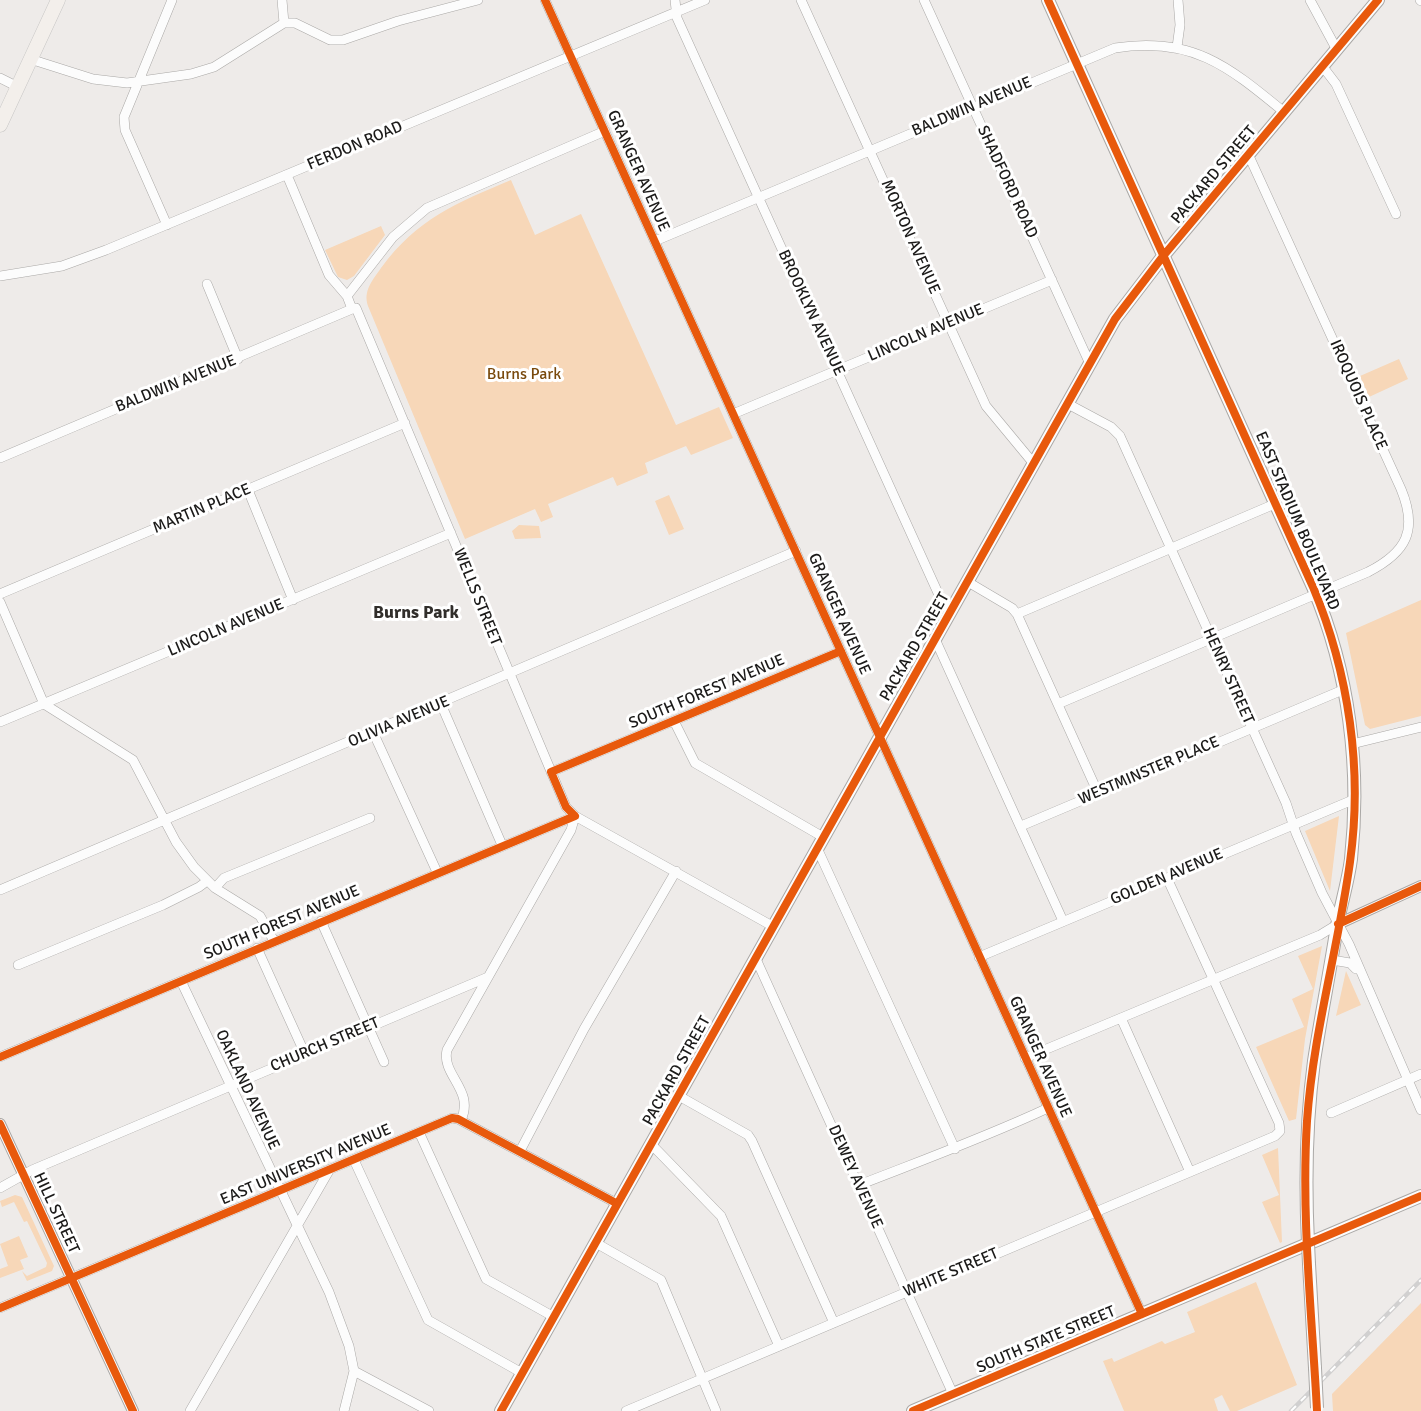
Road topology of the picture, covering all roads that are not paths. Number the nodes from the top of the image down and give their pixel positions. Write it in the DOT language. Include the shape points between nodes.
graph roads {
  1 [pos="58,0"];
  2 [pos="172,0"];
  3 [pos="282,0"];
  4 [pos="478,0"];
  5 [pos="545,0"];
  6 [pos="675,0"];
  7 [pos="705,0"];
  8 [pos="801,0"];
  9 [pos="924,0"];
  10 [pos="1048,0"];
  11 [pos="1178,0"];
  12 [pos="1310,0"];
  13 [pos="1378,0"];
  14 [pos="677,12"];
  15 [pos="284,23"];
  16 [pos="1178,47"];
  17 [pos="1337,50"];
  18 [pos="571,56"];
  19 [pos="30,58"];
  20 [pos="1077,63"];
  21 [pos="1323,67"];
  22 [pos="0,78"];
  23 [pos="136,82"];
  24 [pos="18,87"];
  25 [pos="972,107"];
  26 [pos="1284,112"];
  27 [pos="0,125"];
  28 [pos="605,131"];
  29 [pos="870,150"];
  30 [pos="1249,156"];
  31 [pos="287,175"];
  32 [pos="758,198"];
  33 [pos="1396,214"];
  34 [pos="166,225"];
  35 [pos="655,241"];
  36 [pos="1164,255"];
  37 [pos="0,276"];
  38 [pos="1052,280"];
  39 [pos="207,284"];
  40 [pos="347,296"];
  41 [pos="352,309"];
  42 [pos="949,323"];
  43 [pos="238,359"];
  44 [pos="1090,364"];
  45 [pos="837,370"];
  46 [pos="1068,404"];
  47 [pos="733,414"];
  48 [pos="405,423"];
  49 [pos="0,458"];
  50 [pos="1034,464"];
  51 [pos="248,490"];
  52 [pos="1276,504"];
  53 [pos="451,533"];
  54 [pos="1170,549"];
  55 [pos="796,551"];
  56 [pos="968,582"];
  57 [pos="0,594"];
  58 [pos="1316,594"];
  59 [pos="293,600"];
  60 [pos="0,602"];
  61 [pos="952,609"];
  62 [pos="1017,614"];
  63 [pos="1212,638"];
  64 [pos="935,639"];
  65 [pos="841,651"];
  66 [pos="509,674"];
  67 [pos="1345,689"];
  68 [pos="44,704"];
  69 [pos="441,704"];
  70 [pos="1058,704"];
  71 [pos="674,721"];
  72 [pos="0,722"];
  73 [pos="1421,727"];
  74 [pos="1251,728"];
  75 [pos="373,732"];
  76 [pos="881,736"];
  77 [pos="1352,744"];
  78 [pos="551,772"];
  79 [pos="1098,793"];
  80 [pos="1354,799"];
  81 [pos="575,816"];
  82 [pos="370,818"];
  83 [pos="165,820"];
  84 [pos="1293,824"];
  85 [pos="1021,826"];
  86 [pos="820,842"];
  87 [pos="502,845"];
  88 [pos="676,871"];
  89 [pos="437,872"];
  90 [pos="1167,878"];
  91 [pos="207,881"];
  92 [pos="1421,886"];
  93 [pos="216,888"];
  94 [pos="0,890"];
  95 [pos="321,921"];
  96 [pos="1063,921"];
  97 [pos="1338,924"];
  98 [pos="774,927"];
  99 [pos="274,941"];
  100 [pos="257,948"];
  101 [pos="979,957"];
  102 [pos="756,959"];
  103 [pos="1332,960"];
  104 [pos="18,965"];
  105 [pos="1360,973"];
  106 [pos="488,976"];
  107 [pos="1213,979"];
  108 [pos="181,981"];
  109 [pos="1121,1017"];
  110 [pos="369,1026"];
  111 [pos="305,1054"];
  112 [pos="0,1056"];
  113 [pos="1025,1058"];
  114 [pos="384,1062"];
  115 [pos="1421,1074"];
  116 [pos="1407,1080"];
  117 [pos="230,1086"];
  118 [pos="679,1096"];
  119 [pos="1048,1108"];
  120 [pos="1421,1110"];
  121 [pos="1331,1113"];
  122 [pos="461,1120"];
  123 [pos="0,1124"];
  124 [pos="418,1132"];
  125 [pos="651,1144"];
  126 [pos="955,1149"];
  127 [pos="520,1151"];
  128 [pos="354,1160"];
  129 [pos="330,1169"];
  130 [pos="1190,1172"];
  131 [pos="24,1176"];
  132 [pos="859,1185"];
  133 [pos="0,1188"];
  134 [pos="279,1191"];
  135 [pos="1421,1196"];
  136 [pos="616,1203"];
  137 [pos="1096,1212"];
  138 [pos="296,1224"];
  139 [pos="596,1244"];
  140 [pos="72,1278"];
  141 [pos="906,1292"];
  142 [pos="0,1308"];
  143 [pos="1142,1314"];
  144 [pos="554,1317"];
  145 [pos="834,1323"];
  146 [pos="779,1346"];
  147 [pos="354,1371"];
  148 [pos="522,1373"];
  149 [pos="703,1379"];
  150 [pos="953,1394"];
  151 [pos="1317,1409"];
  152 [pos="133,1411"];
  153 [pos="190,1411"];
  154 [pos="344,1411"];
  155 [pos="429,1411"];
  156 [pos="501,1411"];
  157 [pos="626,1411"];
  158 [pos="716,1411"];
  159 [pos="913,1411"];
  1 -- 19 [label="main road"];
  2 -- 23 [label="street"];
  3 -- 15 [label="street"];
  4 -- 15 [label="street" via="343,40 330,40 295,23"];
  5 -- 18 [label="street, GRANGER AVENUE"];
  6 -- 14 [label="street, BROOKLYN AVENUE"];
  7 -- 14 [label="street, FERDON ROAD"];
  8 -- 29 [label="street, MORTON AVENUE"];
  9 -- 25 [label="street, SHADFORD ROAD"];
  10 -- 20 [label="main road, EAST STADIUM BOULEVARD"];
  11 -- 16 [label="street"];
  12 -- 17 [label="street"];
  13 -- 17 [label="main road, PACKARD STREET"];
  14 -- 18 [label="street, FERDON ROAD"];
  14 -- 32 [label="street, BROOKLYN AVENUE"];
  15 -- 23 [label="street" via="213,67"];
  16 -- 20 [label="street, BALDWIN AVENUE" via="1126,46"];
  16 -- 26 [label="street, BALDWIN AVENUE" via="1227,66"];
  17 -- 21 [label="main road, PACKARD STREET"];
  18 -- 28 [label="street, GRANGER AVENUE"];
  18 -- 31 [label="street, FERDON ROAD"];
  19 -- 23 [label="street" via="93,79"];
  19 -- 24 [label="main road"];
  20 -- 25 [label="street, BALDWIN AVENUE"];
  20 -- 36 [label="main road, EAST STADIUM BOULEVARD"];
  21 -- 26 [label="main road, PACKARD STREET"];
  21 -- 33 [label="street" via="1336,84"];
  22 -- 24 [label="street"];
  23 -- 34 [label="street" via="125,109 125,130"];
  24 -- 27 [label="main road"];
  25 -- 29 [label="street, BALDWIN AVENUE"];
  25 -- 38 [label="street, SHADFORD ROAD"];
  26 -- 30 [label="main road, PACKARD STREET"];
  28 -- 35 [label="street, GRANGER AVENUE"];
  28 -- 40 [label="street" via="427,208 393,237"];
  29 -- 32 [label="street, BALDWIN AVENUE"];
  29 -- 42 [label="street, MORTON AVENUE"];
  30 -- 36 [label="main road, PACKARD STREET"];
  30 -- 58 [label="street, IROQUOIS PLACE" via="1401,489 1410,520 1408,534 1392,558"];
  31 -- 34 [label="street, FERDON ROAD"];
  31 -- 40 [label="street, WELLS STREET" via="329,275"];
  32 -- 35 [label="street, BALDWIN AVENUE"];
  32 -- 45 [label="street, BROOKLYN AVENUE"];
  34 -- 37 [label="street, FERDON ROAD" via="70,264"];
  35 -- 47 [label="street, GRANGER AVENUE"];
  36 -- 44 [label="main road, PACKARD STREET" via="1121,310"];
  36 -- 52 [label="main road, EAST STADIUM BOULEVARD"];
  38 -- 42 [label="street, LINCOLN AVENUE"];
  38 -- 44 [label="street, SHADFORD ROAD"];
  39 -- 43 [label="street"];
  40 -- 41 [label="street, WELLS STREET"];
  41 -- 43 [label="street, BALDWIN AVENUE"];
  41 -- 48 [label="street, WELLS STREET" via="356,308"];
  42 -- 45 [label="street, LINCOLN AVENUE"];
  42 -- 50 [label="street, MORTON AVENUE" via="986,406"];
  43 -- 49 [label="street, BALDWIN AVENUE"];
  44 -- 46 [label="main road, PACKARD STREET"];
  45 -- 47 [label="street, LINCOLN AVENUE"];
  45 -- 61 [label="street, BROOKLYN AVENUE" via="943,604"];
  46 -- 50 [label="main road, PACKARD STREET"];
  46 -- 54 [label="street, HENRY STREET" via="1116,431"];
  47 -- 55 [label="street, GRANGER AVENUE"];
  48 -- 51 [label="street, MARTIN PLACE"];
  48 -- 53 [label="street, WELLS STREET"];
  50 -- 56 [label="main road, PACKARD STREET"];
  51 -- 57 [label="street, MARTIN PLACE"];
  51 -- 59 [label="street"];
  52 -- 54 [label="street"];
  52 -- 58 [label="main road, EAST STADIUM BOULEVARD"];
  53 -- 59 [label="street, LINCOLN AVENUE"];
  53 -- 66 [label="street, WELLS STREET"];
  54 -- 62 [label="street"];
  54 -- 63 [label="street, HENRY STREET"];
  55 -- 65 [label="street, GRANGER AVENUE"];
  55 -- 66 [label="street, OLIVIA AVENUE"];
  56 -- 61 [label="main road, PACKARD STREET"];
  56 -- 62 [label="street"];
  58 -- 63 [label="street, IROQUOIS PLACE"];
  58 -- 67 [label="main road, EAST STADIUM BOULEVARD"];
  59 -- 68 [label="street, LINCOLN AVENUE"];
  60 -- 68 [label="street"];
  61 -- 64 [label="main road, PACKARD STREET"];
  62 -- 70 [label="street"];
  63 -- 70 [label="street, IROQUOIS PLACE"];
  63 -- 74 [label="street, HENRY STREET"];
  64 -- 76 [label="main road, PACKARD STREET"];
  64 -- 85 [label="street"];
  65 -- 71 [label="street, SOUTH FOREST AVENUE"];
  65 -- 76 [label="street, GRANGER AVENUE"];
  66 -- 69 [label="street, OLIVIA AVENUE"];
  66 -- 78 [label="street, WELLS STREET"];
  67 -- 74 [label="street, WESTMINSTER PLACE"];
  67 -- 77 [label="main road, EAST STADIUM BOULEVARD"];
  68 -- 72 [label="street, LINCOLN AVENUE"];
  68 -- 83 [label="street" via="133,760"];
  69 -- 75 [label="street, OLIVIA AVENUE"];
  69 -- 87 [label="street"];
  70 -- 79 [label="street"];
  71 -- 78 [label="street, SOUTH FOREST AVENUE"];
  71 -- 86 [label="street" via="695,763"];
  73 -- 77 [label="street"];
  74 -- 79 [label="street, WESTMINSTER PLACE"];
  74 -- 84 [label="street, HENRY STREET"];
  75 -- 83 [label="street, OLIVIA AVENUE"];
  75 -- 89 [label="street"];
  76 -- 86 [label="main road, PACKARD STREET"];
  76 -- 101 [label="street, GRANGER AVENUE"];
  77 -- 80 [label="main road, EAST STADIUM BOULEVARD"];
  78 -- 81 [label="street, WELLS STREET" via="566,807"];
  79 -- 85 [label="street, WESTMINSTER PLACE"];
  80 -- 84 [label="street, GOLDEN AVENUE"];
  80 -- 97 [label="main road, EAST STADIUM BOULEVARD" via="1351,860"];
  81 -- 87 [label="street, SOUTH FOREST AVENUE"];
  81 -- 88 [label="street, WELLS STREET"];
  81 -- 106 [label="street" via="571,830"];
  82 -- 93 [label="street" via="225,878"];
  83 -- 91 [label="street" via="183,853"];
  83 -- 94 [label="street, OLIVIA AVENUE"];
  84 -- 90 [label="street, GOLDEN AVENUE"];
  84 -- 97 [label="street, HENRY STREET"];
  85 -- 96 [label="street"];
  86 -- 98 [label="main road, PACKARD STREET"];
  86 -- 126 [label="street"];
  87 -- 89 [label="street, SOUTH FOREST AVENUE"];
  88 -- 98 [label="street, WELLS STREET"];
  88 -- 127 [label="street" via="584,1029"];
  89 -- 95 [label="street, SOUTH FOREST AVENUE"];
  90 -- 96 [label="street, GOLDEN AVENUE"];
  90 -- 107 [label="street"];
  91 -- 93 [label="street"];
  91 -- 104 [label="street" via="163,904"];
  92 -- 97 [label="street"];
  93 -- 99 [label="street" via="260,916"];
  95 -- 99 [label="street, SOUTH FOREST AVENUE"];
  95 -- 110 [label="street"];
  96 -- 101 [label="street, GOLDEN AVENUE"];
  97 -- 103 [label="main road, EAST STADIUM BOULEVARD"];
  97 -- 105 [label="street, HENRY STREET"];
  97 -- 107 [label="street" via="1320,936"];
  98 -- 102 [label="main road, PACKARD STREET"];
  99 -- 100 [label="street, SOUTH FOREST AVENUE"];
  100 -- 108 [label="street, SOUTH FOREST AVENUE"];
  100 -- 111 [label="street"];
  101 -- 113 [label="street, GRANGER AVENUE"];
  102 -- 118 [label="main road, PACKARD STREET"];
  102 -- 132 [label="street, DEWEY AVENUE"];
  103 -- 105 [label="street" via="1350,963"];
  103 -- 151 [label="main road, EAST STADIUM BOULEVARD, bridge" via="1307,1120 1307,1222"];
  105 -- 116 [label="street, HENRY STREET"];
  106 -- 110 [label="street, CHURCH STREET"];
  106 -- 122 [label="street" via="446,1055 465,1099"];
  107 -- 109 [label="street"];
  107 -- 130 [label="street, WHITE STREET" via="1280,1123 1280,1131"];
  108 -- 112 [label="street, SOUTH FOREST AVENUE"];
  108 -- 117 [label="street, OAKLAND AVENUE"];
  109 -- 113 [label="street"];
  109 -- 130 [label="street"];
  110 -- 111 [label="street, CHURCH STREET"];
  110 -- 114 [label="street"];
  111 -- 117 [label="street, CHURCH STREET"];
  113 -- 119 [label="street, GRANGER AVENUE"];
  115 -- 116 [label="street"];
  116 -- 120 [label="street, HENRY STREET"];
  116 -- 121 [label="street"];
  117 -- 131 [label="street, CHURCH STREET"];
  117 -- 134 [label="street, OAKLAND AVENUE"];
  118 -- 125 [label="main road, PACKARD STREET"];
  118 -- 145 [label="street" via="748,1135"];
  119 -- 126 [label="street"];
  119 -- 137 [label="street, GRANGER AVENUE"];
  122 -- 124 [label="street, EAST UNIVERSITY AVENUE" via="452,1118"];
  122 -- 127 [label="street"];
  123 -- 131 [label="street, HILL STREET"];
  124 -- 128 [label="street, EAST UNIVERSITY AVENUE"];
  124 -- 144 [label="street" via="486,1279"];
  125 -- 136 [label="main road, PACKARD STREET"];
  125 -- 146 [label="street" via="721,1216"];
  126 -- 132 [label="street"];
  127 -- 136 [label="street"];
  128 -- 129 [label="street, EAST UNIVERSITY AVENUE"];
  128 -- 148 [label="street" via="428,1320"];
  129 -- 134 [label="street, EAST UNIVERSITY AVENUE"];
  129 -- 138 [label="street"];
  130 -- 137 [label="street, WHITE STREET"];
  131 -- 133 [label="street, CHURCH STREET"];
  131 -- 140 [label="street, HILL STREET"];
  132 -- 141 [label="street, DEWEY AVENUE"];
  134 -- 138 [label="street, OAKLAND AVENUE"];
  134 -- 140 [label="street, EAST UNIVERSITY AVENUE"];
  135 -- 143 [label="main road, SOUTH STATE STREET"];
  136 -- 139 [label="main road, PACKARD STREET"];
  137 -- 141 [label="street, WHITE STREET"];
  137 -- 143 [label="street, GRANGER AVENUE"];
  138 -- 147 [label="street, OAKLAND AVENUE" via="329,1292"];
  138 -- 153 [label="street"];
  139 -- 144 [label="main road, PACKARD STREET"];
  139 -- 149 [label="street" via="661,1280"];
  140 -- 142 [label="street, EAST UNIVERSITY AVENUE"];
  140 -- 152 [label="street, HILL STREET"];
  141 -- 145 [label="street, WHITE STREET"];
  141 -- 150 [label="street, DEWEY AVENUE"];
  143 -- 150 [label="main road, SOUTH STATE STREET"];
  144 -- 148 [label="main road, PACKARD STREET"];
  145 -- 146 [label="street, WHITE STREET"];
  146 -- 149 [label="street, WHITE STREET"];
  147 -- 154 [label="street, OAKLAND AVENUE"];
  147 -- 155 [label="street"];
  148 -- 156 [label="main road, PACKARD STREET"];
  149 -- 157 [label="street, WHITE STREET"];
  149 -- 158 [label="street"];
  150 -- 159 [label="main road, SOUTH STATE STREET"];
}
